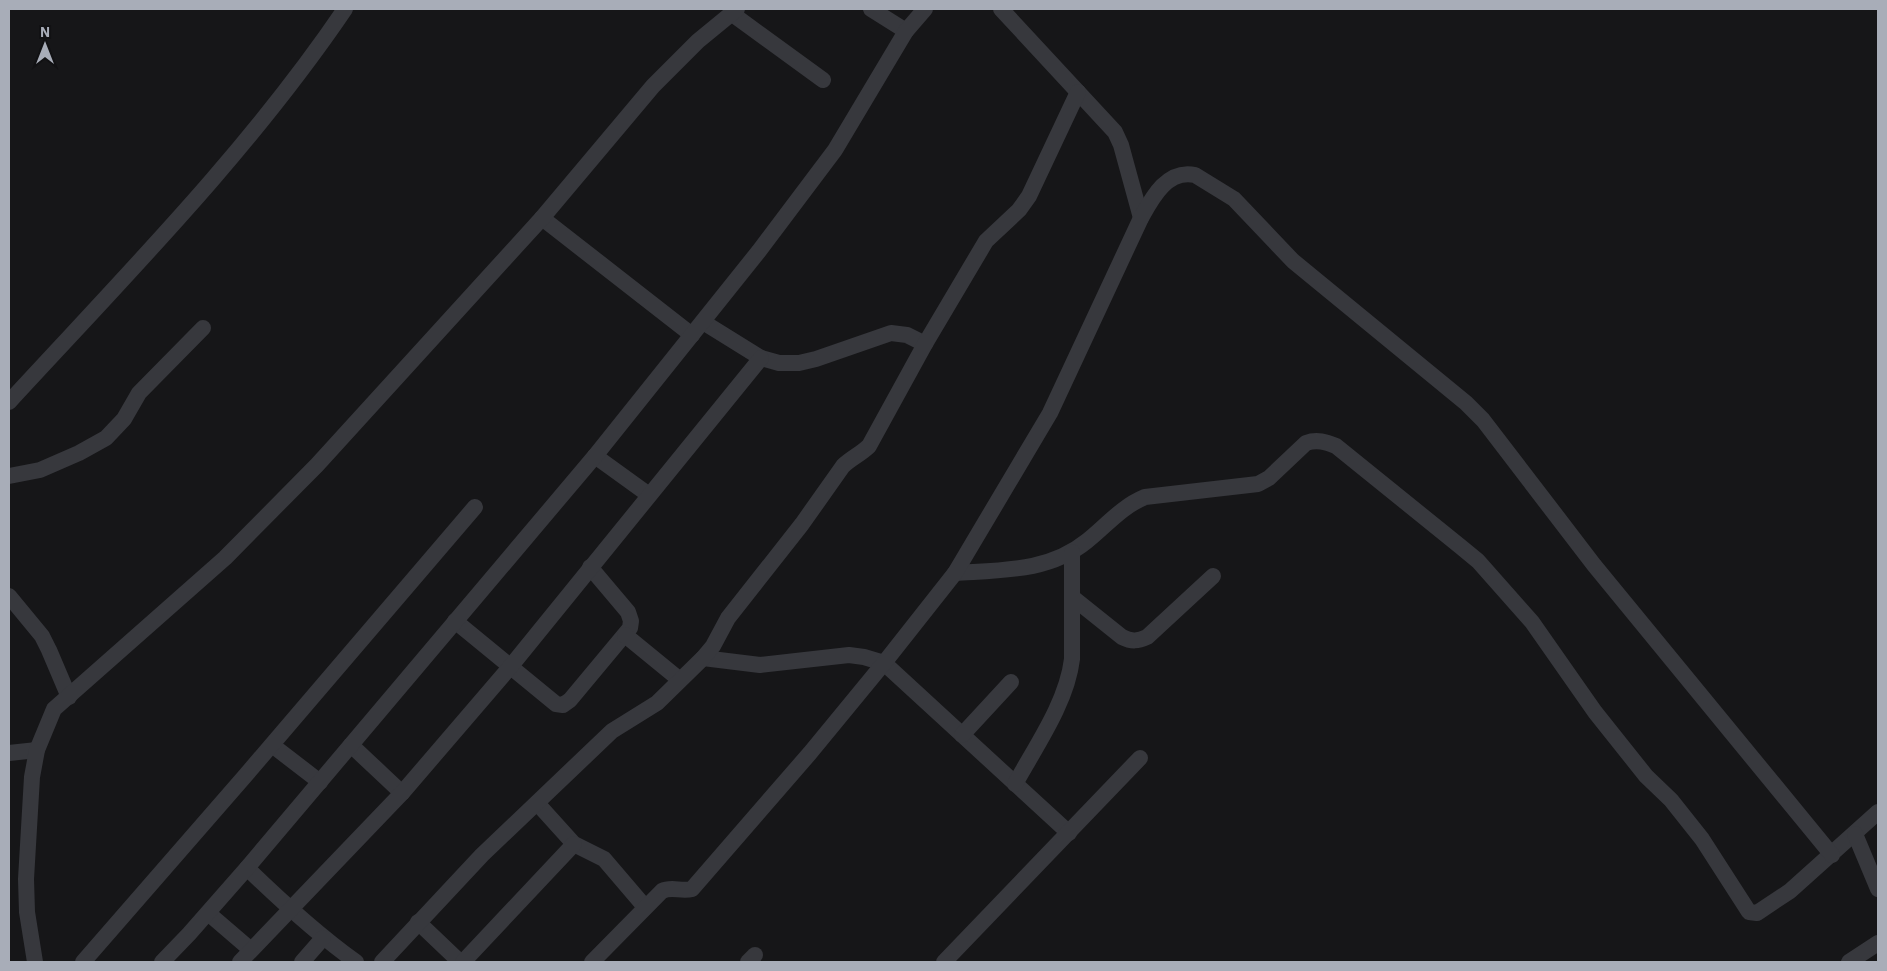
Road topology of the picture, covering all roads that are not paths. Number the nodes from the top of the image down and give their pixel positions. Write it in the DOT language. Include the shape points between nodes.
graph roads {
  1 [pos="345,9"];
  2 [pos="871,9"];
  3 [pos="925,9"];
  4 [pos="1001,9"];
  5 [pos="734,11"];
  6 [pos="906,31"];
  7 [pos="823,80"];
  8 [pos="1078,92"];
  9 [pos="542,218"];
  10 [pos="1141,218"];
  11 [pos="702,322"];
  12 [pos="203,328"];
  13 [pos="692,335"];
  14 [pos="925,344"];
  15 [pos="761,358"];
  16 [pos="9,402"];
  17 [pos="595,456"];
  18 [pos="9,476"];
  19 [pos="648,495"];
  20 [pos="475,507"];
  21 [pos="1072,552"];
  22 [pos="590,567"];
  23 [pos="955,573"];
  24 [pos="1213,576"];
  25 [pos="9,596"];
  26 [pos="1072,597"];
  27 [pos="455,621"];
  28 [pos="625,635"];
  29 [pos="703,658"];
  30 [pos="884,663"];
  31 [pos="511,666"];
  32 [pos="680,680"];
  33 [pos="1011,682"];
  34 [pos="69,697"];
  35 [pos="962,735"];
  36 [pos="272,745"];
  37 [pos="350,745"];
  38 [pos="37,750"];
  39 [pos="9,753"];
  40 [pos="1140,758"];
  41 [pos="320,782"];
  42 [pos="1015,784"];
  43 [pos="402,793"];
  44 [pos="537,803"];
  45 [pos="1878,812"];
  46 [pos="1069,833"];
  47 [pos="1855,834"];
  48 [pos="574,844"];
  49 [pos="1832,855"];
  50 [pos="247,868"];
  51 [pos="1878,889"];
  52 [pos="645,907"];
  53 [pos="290,910"];
  54 [pos="208,913"];
  55 [pos="418,922"];
  56 [pos="323,938"];
  57 [pos="1878,943"];
  58 [pos="251,950"];
  59 [pos="35,962"];
  60 [pos="83,962"];
  61 [pos="162,962"];
  62 [pos="240,962"];
  63 [pos="302,962"];
  64 [pos="356,962"];
  65 [pos="382,962"];
  66 [pos="462,962"];
  67 [pos="592,962"];
  68 [pos="944,962"];
  69 [pos="1849,962"];
  1 -- 16 [label="street" via="293,81 233,155"];
  2 -- 6 [label="street"];
  3 -- 6 [label="street"];
  4 -- 8 [label="street"];
  5 -- 7 [label="street"];
  5 -- 9 [label="street" via="653,86"];
  6 -- 11 [label="street" via="835,150"];
  8 -- 10 [label="street" via="1115,132"];
  8 -- 14 [label="street" via="1029,196 986,241"];
  9 -- 13 [label="street"];
  9 -- 34 [label="street" via="317,465 225,558"];
  10 -- 23 [label="street" via="1050,413"];
  10 -- 49 [label="street" via="1161,187 1181,174 1195,175 1234,199 1293,261 1466,403 1483,420 1594,565"];
  11 -- 13 [label="street"];
  11 -- 15 [label="street"];
  12 -- 18 [label="street" via="139,393 124,419 106,438 40,470"];
  13 -- 17 [label="street"];
  14 -- 15 [label="street" via="907,335 891,333 799,363 779,363"];
  14 -- 29 [label="street" via="869,446 843,466 797,531 728,618"];
  15 -- 19 [label="street"];
  17 -- 19 [label="street"];
  17 -- 27 [label="street"];
  19 -- 22 [label="street"];
  20 -- 36 [label="street"];
  21 -- 23 [label="street" via="1033,567"];
  21 -- 26 [label="street"];
  21 -- 49 [label="street" via="1132,503 1145,497 1258,484 1269,478 1306,443 1324,441 1336,446 1462,547 1514,601 1595,712 1702,839 1749,912 1766,909"];
  22 -- 28 [label="street" via="628,612 631,621"];
  22 -- 31 [label="street"];
  23 -- 30 [label="street"];
  24 -- 26 [label="street" via="1140,640 1122,638"];
  25 -- 34 [label="street" via="46,643"];
  26 -- 42 [label="street" via="1070,676 1056,709"];
  27 -- 31 [label="street"];
  27 -- 37 [label="street"];
  28 -- 31 [label="street" via="563,705 556,704"];
  28 -- 32 [label="street"];
  29 -- 30 [label="street" via="760,665 849,655"];
  29 -- 32 [label="street"];
  30 -- 35 [label="street"];
  30 -- 52 [label="street" via="692,889 667,888"];
  31 -- 43 [label="street"];
  32 -- 44 [label="street" via="650,709 612,731"];
  33 -- 35 [label="street"];
  34 -- 38 [label="street" via="54,709"];
  35 -- 42 [label="street"];
  36 -- 41 [label="street"];
  36 -- 60 [label="street"];
  37 -- 41 [label="street"];
  37 -- 43 [label="street"];
  38 -- 39 [label="street"];
  38 -- 59 [label="street" via="32,777 26,880"];
  40 -- 46 [label="street"];
  41 -- 50 [label="street"];
  42 -- 46 [label="street"];
  43 -- 53 [label="street"];
  44 -- 48 [label="street"];
  44 -- 55 [label="street"];
  45 -- 47 [label="street"];
  46 -- 68 [label="street"];
  47 -- 49 [label="street"];
  47 -- 51 [label="street"];
  48 -- 52 [label="street" via="604,859"];
  48 -- 66 [label="street"];
  50 -- 53 [label="street"];
  50 -- 54 [label="street"];
  52 -- 67 [label="street"];
  53 -- 56 [label="street"];
  53 -- 58 [label="street"];
  54 -- 58 [label="street"];
  54 -- 61 [label="street"];
  55 -- 65 [label="street"];
  55 -- 66 [label="street"];
  56 -- 63 [label="street"];
  56 -- 64 [label="street"];
  57 -- 69 [label="street"];
  58 -- 62 [label="street"];
}
